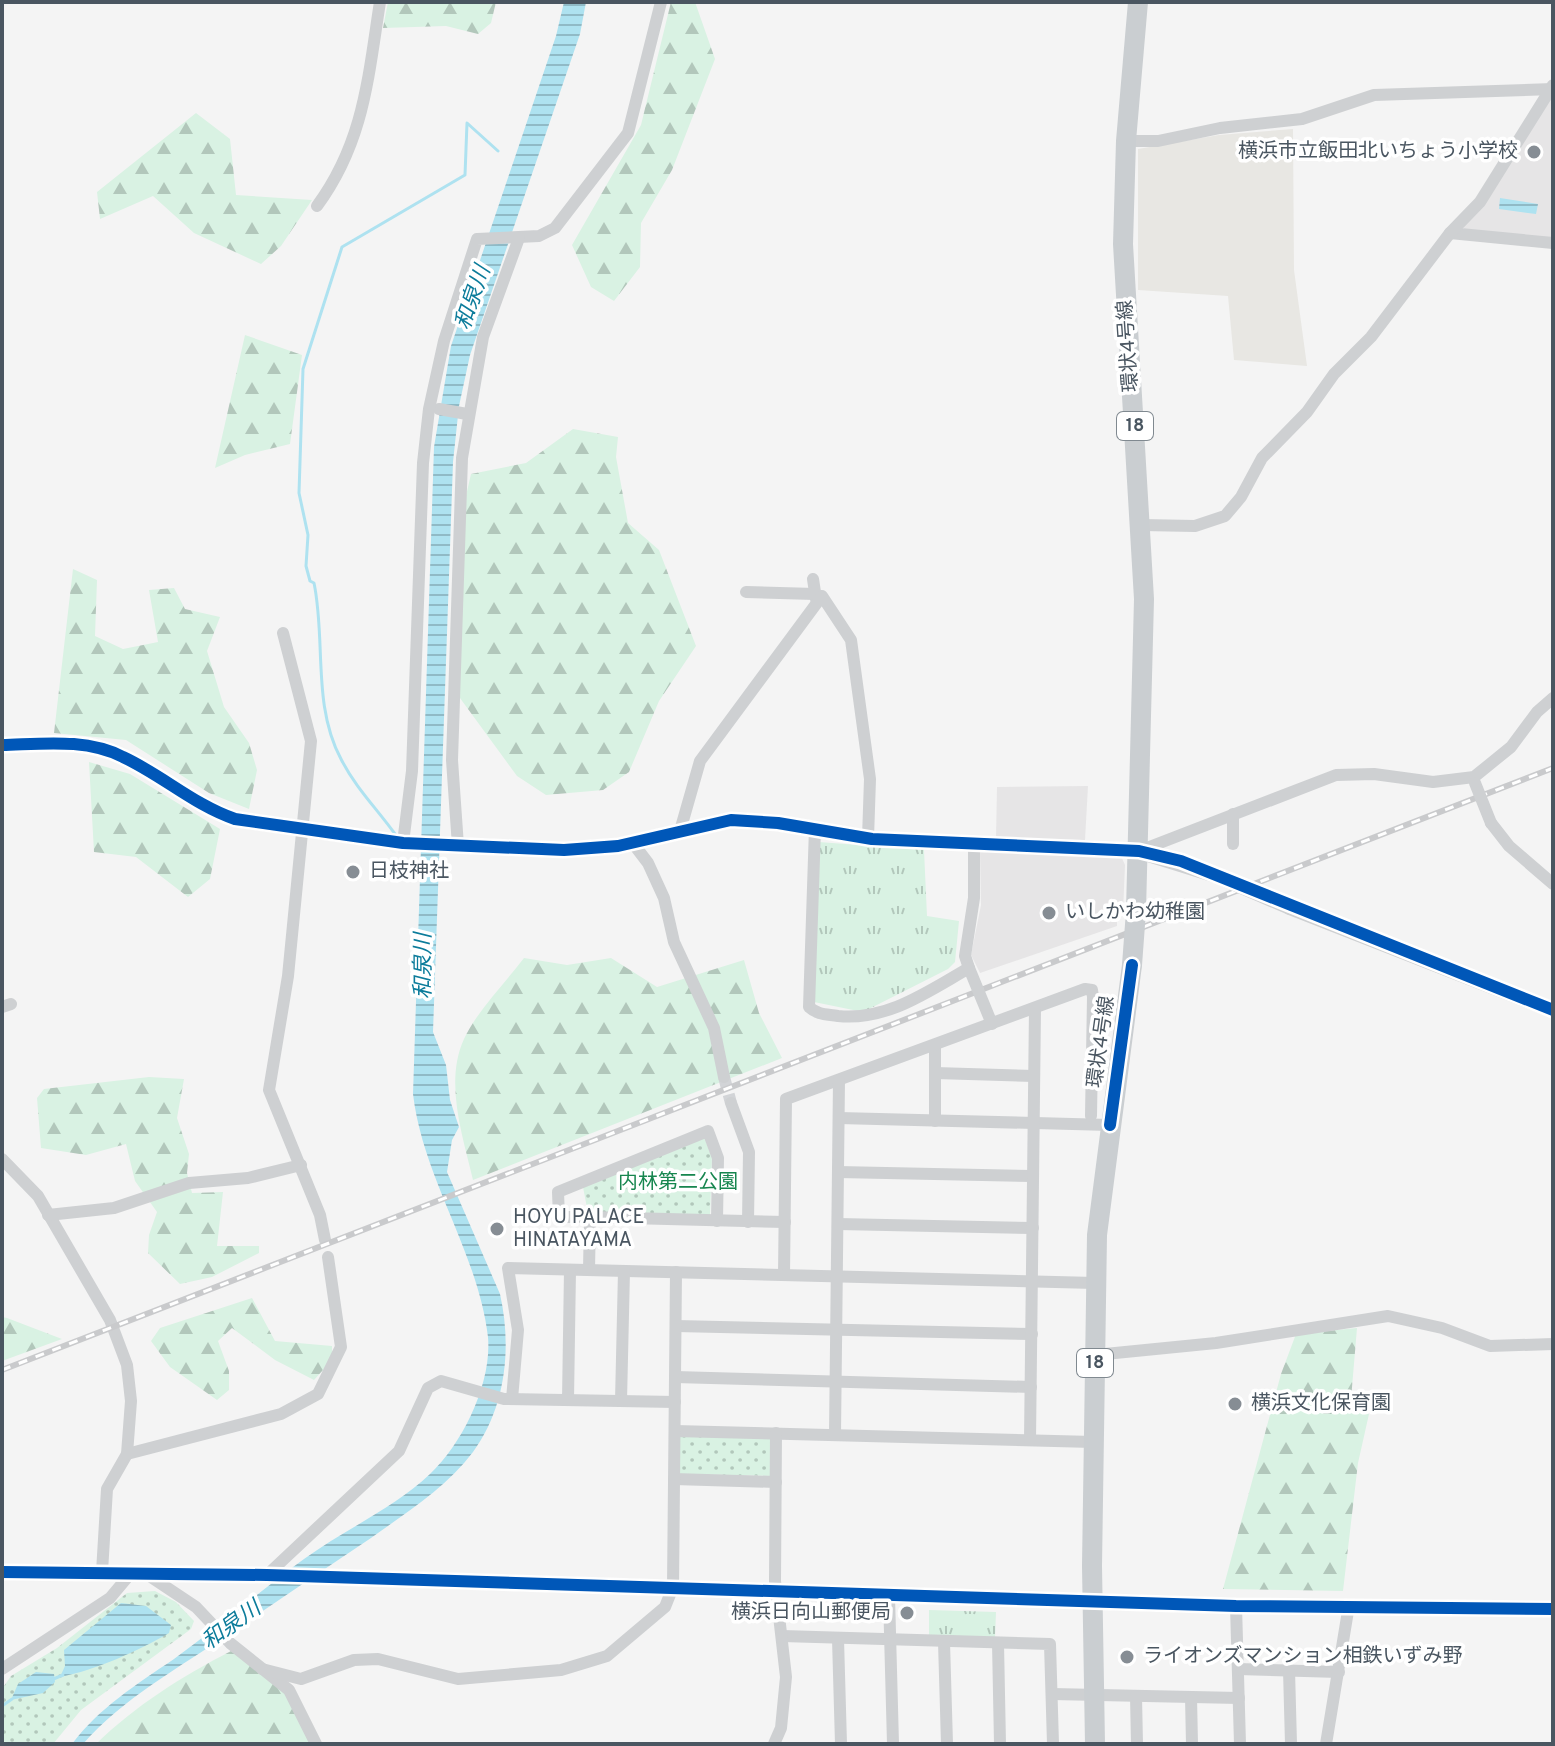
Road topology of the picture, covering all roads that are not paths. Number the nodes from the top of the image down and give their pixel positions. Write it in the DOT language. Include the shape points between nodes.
graph roads {
  1 [pos="380,2"];
  2 [pos="661,2"];
  3 [pos="1138,2"];
  4 [pos="1552,88"];
  5 [pos="1126,141"];
  6 [pos="317,206"];
  7 [pos="1450,233"];
  8 [pos="512,239"];
  9 [pos="1553,243"];
  10 [pos="439,409"];
  11 [pos="463,413"];
  12 [pos="1142,525"];
  13 [pos="813,579"];
  14 [pos="746,592"];
  15 [pos="815,596"];
  16 [pos="283,633"];
  17 [pos="1553,698"];
  18 [pos="2,745"];
  19 [pos="1475,780"];
  20 [pos="1233,814"];
  21 [pos="815,828"];
  22 [pos="304,829"];
  23 [pos="680,831"];
  24 [pos="868,838"];
  25 [pos="632,842"];
  26 [pos="411,843"];
  27 [pos="974,844"];
  28 [pos="1233,844"];
  29 [pos="450,845"];
  30 [pos="1139,851"];
  31 [pos="1553,884"];
  32 [pos="969,968"];
  33 [pos="1035,1008"];
  34 [pos="1553,1010"];
  35 [pos="992,1024"];
  36 [pos="935,1045"];
  37 [pos="935,1073"];
  38 [pos="1034,1076"];
  39 [pos="724,1077"];
  40 [pos="839,1080"];
  41 [pos="731,1103"];
  42 [pos="1091,1116"];
  43 [pos="839,1118"];
  44 [pos="935,1121"];
  45 [pos="1034,1123"];
  46 [pos="1110,1125"];
  47 [pos="2,1159"];
  48 [pos="301,1165"];
  49 [pos="838,1172"];
  50 [pos="1033,1176"];
  51 [pos="48,1215"];
  52 [pos="590,1217"];
  53 [pos="717,1221"];
  54 [pos="748,1222"];
  55 [pos="785,1222"];
  56 [pos="838,1224"];
  57 [pos="1033,1228"];
  58 [pos="325,1240"];
  59 [pos="328,1257"];
  60 [pos="570,1270"];
  61 [pos="589,1270"];
  62 [pos="624,1271"];
  63 [pos="676,1272"];
  64 [pos="784,1275"];
  65 [pos="837,1277"];
  66 [pos="1032,1282"];
  67 [pos="1095,1283"];
  68 [pos="676,1326"];
  69 [pos="836,1329"];
  70 [pos="1032,1334"];
  71 [pos="1553,1344"];
  72 [pos="1095,1355"];
  73 [pos="675,1377"];
  74 [pos="836,1382"];
  75 [pos="1031,1387"];
  76 [pos="506,1398"];
  77 [pos="568,1400"];
  78 [pos="621,1401"];
  79 [pos="675,1402"];
  80 [pos="675,1431"];
  81 [pos="776,1433"];
  82 [pos="835,1435"];
  83 [pos="1030,1440"];
  84 [pos="1093,1442"];
  85 [pos="127,1454"];
  86 [pos="674,1479"];
  87 [pos="776,1482"];
  88 [pos="2,1572"];
  89 [pos="102,1572"];
  90 [pos="138,1573"];
  91 [pos="274,1575"];
  92 [pos="673,1587"];
  93 [pos="778,1590"];
  94 [pos="889,1596"];
  95 [pos="1092,1602"];
  96 [pos="1349,1605"];
  97 [pos="1236,1606"];
  98 [pos="1553,1609"];
  99 [pos="782,1636"];
  100 [pos="838,1639"];
  101 [pos="890,1640"];
  102 [pos="944,1642"];
  103 [pos="998,1643"];
  104 [pos="2,1669"];
  105 [pos="262,1669"];
  106 [pos="1238,1669"];
  107 [pos="1289,1670"];
  108 [pos="1339,1672"];
  109 [pos="1052,1694"];
  110 [pos="1093,1695"];
  111 [pos="1136,1696"];
  112 [pos="1191,1697"];
  113 [pos="1239,1698"];
  114 [pos="316,1744"];
  115 [pos="774,1744"];
  116 [pos="841,1744"];
  117 [pos="893,1744"];
  118 [pos="947,1744"];
  119 [pos="1000,1744"];
  120 [pos="1053,1744"];
  121 [pos="1095,1744"];
  122 [pos="1137,1744"];
  123 [pos="1192,1744"];
  124 [pos="1240,1744"];
  125 [pos="1291,1744"];
  126 [pos="1326,1744"];
  1 -- 6 [label="street" via="355,141"];
  2 -- 8 [label="street" via="628,133 555,228"];
  3 -- 5 [label="main road, 環状4号線 / 18"];
  4 -- 5 [label="street" via="1374,95 1302,119"];
  4 -- 7 [label="street" via="1480,202"];
  5 -- 12 [label="main road, 環状4号線 / 18" via="1125,298"];
  7 -- 9 [label="street"];
  7 -- 12 [label="street" via="1371,337 1262,458 1225,516 1195,526"];
  8 -- 11 [label="street"];
  8 -- 26 [label="street" via="477,239 444,341 429,409"];
  10 -- 11 [label="street"];
  11 -- 29 [label="street"];
  12 -- 30 [label="main road, 環状4号線 / 18"];
  13 -- 15 [label="street"];
  14 -- 15 [label="street"];
  15 -- 23 [label="street" via="799,630 700,761"];
  15 -- 24 [label="street" via="822,596 851,640 870,779"];
  16 -- 22 [label="street" via="310,727"];
  17 -- 19 [label="street"];
  18 -- 22 [label="street" via="67,743 104,750 123,756 215,813"];
  19 -- 20 [label="street" via="1336,775"];
  19 -- 31 [label="street, bridge" via="1491,823"];
  20 -- 28 [label="street"];
  20 -- 30 [label="street"];
  21 -- 23 [label="street" via="731,820"];
  21 -- 24 [label="street"];
  21 -- 32 [label="street" via="809,1007 816,1013 865,1019"];
  22 -- 26 [label="street"];
  22 -- 48 [label="street" via="269,1090"];
  23 -- 25 [label="street"];
  24 -- 27 [label="street"];
  25 -- 29 [label="street" via="564,850"];
  25 -- 39 [label="street" via="664,898 674,942 714,1028"];
  26 -- 29 [label="street"];
  27 -- 30 [label="street"];
  27 -- 32 [label="street" via="974,898 965,956"];
  30 -- 34 [label="street, bridge" via="1216,875"];
  30 -- 46 [label="main road, 環状4号線 / 18, bridge" via="1132,965"];
  32 -- 35 [label="street, bridge"];
  33 -- 35 [label="street"];
  33 -- 38 [label="street"];
  33 -- 42 [label="street" via="1092,990"];
  35 -- 36 [label="street"];
  36 -- 37 [label="street"];
  36 -- 40 [label="street"];
  37 -- 38 [label="street"];
  37 -- 44 [label="street"];
  38 -- 45 [label="street"];
  40 -- 43 [label="street"];
  40 -- 55 [label="street" via="786,1099"];
  41 -- 54 [label="street" via="749,1152"];
  43 -- 44 [label="street"];
  43 -- 49 [label="street"];
  44 -- 45 [label="street"];
  45 -- 46 [label="street"];
  45 -- 50 [label="street"];
  46 -- 67 [label="main road, 環状4号線 / 18"];
  47 -- 51 [label="street" via="38,1196"];
  48 -- 51 [label="street" via="248,1178 189,1183 114,1208"];
  48 -- 58 [label="street"];
  49 -- 50 [label="street"];
  49 -- 56 [label="street"];
  50 -- 57 [label="street"];
  51 -- 85 [label="street" via="110,1320 127,1365"];
  52 -- 53 [label="street"];
  52 -- 53 [label="street" via="559,1217 557,1188 708,1131 718,1158"];
  52 -- 61 [label="street"];
  53 -- 54 [label="street"];
  54 -- 55 [label="street"];
  55 -- 64 [label="street"];
  56 -- 57 [label="street"];
  56 -- 65 [label="street"];
  57 -- 66 [label="street"];
  59 -- 85 [label="street" via="341,1347 318,1394 281,1414"];
  60 -- 61 [label="street"];
  60 -- 76 [label="street" via="508,1268 518,1330"];
  60 -- 77 [label="street"];
  61 -- 62 [label="street"];
  62 -- 63 [label="street"];
  62 -- 78 [label="street"];
  63 -- 64 [label="street"];
  63 -- 68 [label="street"];
  64 -- 65 [label="street"];
  65 -- 66 [label="street"];
  65 -- 69 [label="street"];
  66 -- 67 [label="street"];
  66 -- 70 [label="street"];
  67 -- 72 [label="main road, 環状4号線 / 18"];
  68 -- 69 [label="street"];
  68 -- 73 [label="street"];
  69 -- 70 [label="street"];
  69 -- 74 [label="street"];
  70 -- 75 [label="street"];
  71 -- 72 [label="street" via="1490,1346 1388,1316 1216,1343"];
  72 -- 84 [label="main road, 環状4号線 / 18"];
  73 -- 74 [label="street"];
  73 -- 79 [label="street"];
  74 -- 75 [label="street"];
  74 -- 82 [label="street"];
  75 -- 83 [label="street"];
  76 -- 77 [label="street"];
  76 -- 91 [label="street" via="441,1381 428,1388 399,1451"];
  77 -- 78 [label="street"];
  78 -- 79 [label="street"];
  79 -- 80 [label="street"];
  80 -- 81 [label="street"];
  80 -- 86 [label="street"];
  81 -- 82 [label="street"];
  81 -- 87 [label="street"];
  82 -- 83 [label="street"];
  83 -- 84 [label="street"];
  84 -- 95 [label="main road, 環状4号線 / 18"];
  85 -- 89 [label="street" via="107,1489"];
  86 -- 87 [label="street"];
  86 -- 92 [label="street"];
  87 -- 93 [label="street"];
  88 -- 89 [label="street"];
  89 -- 90 [label="street"];
  90 -- 91 [label="street"];
  90 -- 104 [label="street" via="110,1598"];
  90 -- 105 [label="street" via="196,1607"];
  91 -- 92 [label="street"];
  92 -- 93 [label="street"];
  92 -- 105 [label="street" via="665,1607 607,1656 561,1670 458,1679 378,1659 354,1660 301,1679"];
  93 -- 94 [label="street"];
  93 -- 99 [label="street"];
  94 -- 95 [label="street"];
  94 -- 101 [label="street"];
  95 -- 97 [label="street"];
  95 -- 110 [label="main road, 環状4号線 / 18"];
  96 -- 97 [label="street"];
  96 -- 98 [label="street"];
  96 -- 108 [label="street"];
  97 -- 106 [label="street"];
  99 -- 100 [label="street"];
  99 -- 115 [label="street" via="785,1692"];
  100 -- 101 [label="street"];
  100 -- 116 [label="street"];
  101 -- 102 [label="street"];
  101 -- 117 [label="street"];
  102 -- 103 [label="street"];
  102 -- 118 [label="street"];
  103 -- 109 [label="street" via="1050,1644"];
  103 -- 119 [label="street"];
  105 -- 114 [label="street" via="289,1690"];
  106 -- 107 [label="street"];
  106 -- 113 [label="street"];
  107 -- 108 [label="street"];
  107 -- 125 [label="street"];
  108 -- 126 [label="street"];
  109 -- 110 [label="street"];
  109 -- 120 [label="street"];
  110 -- 111 [label="street"];
  110 -- 121 [label="main road, 環状4号線 / 18"];
  111 -- 112 [label="street"];
  111 -- 122 [label="street"];
  112 -- 113 [label="street"];
  112 -- 123 [label="street"];
  113 -- 124 [label="street"];
}
